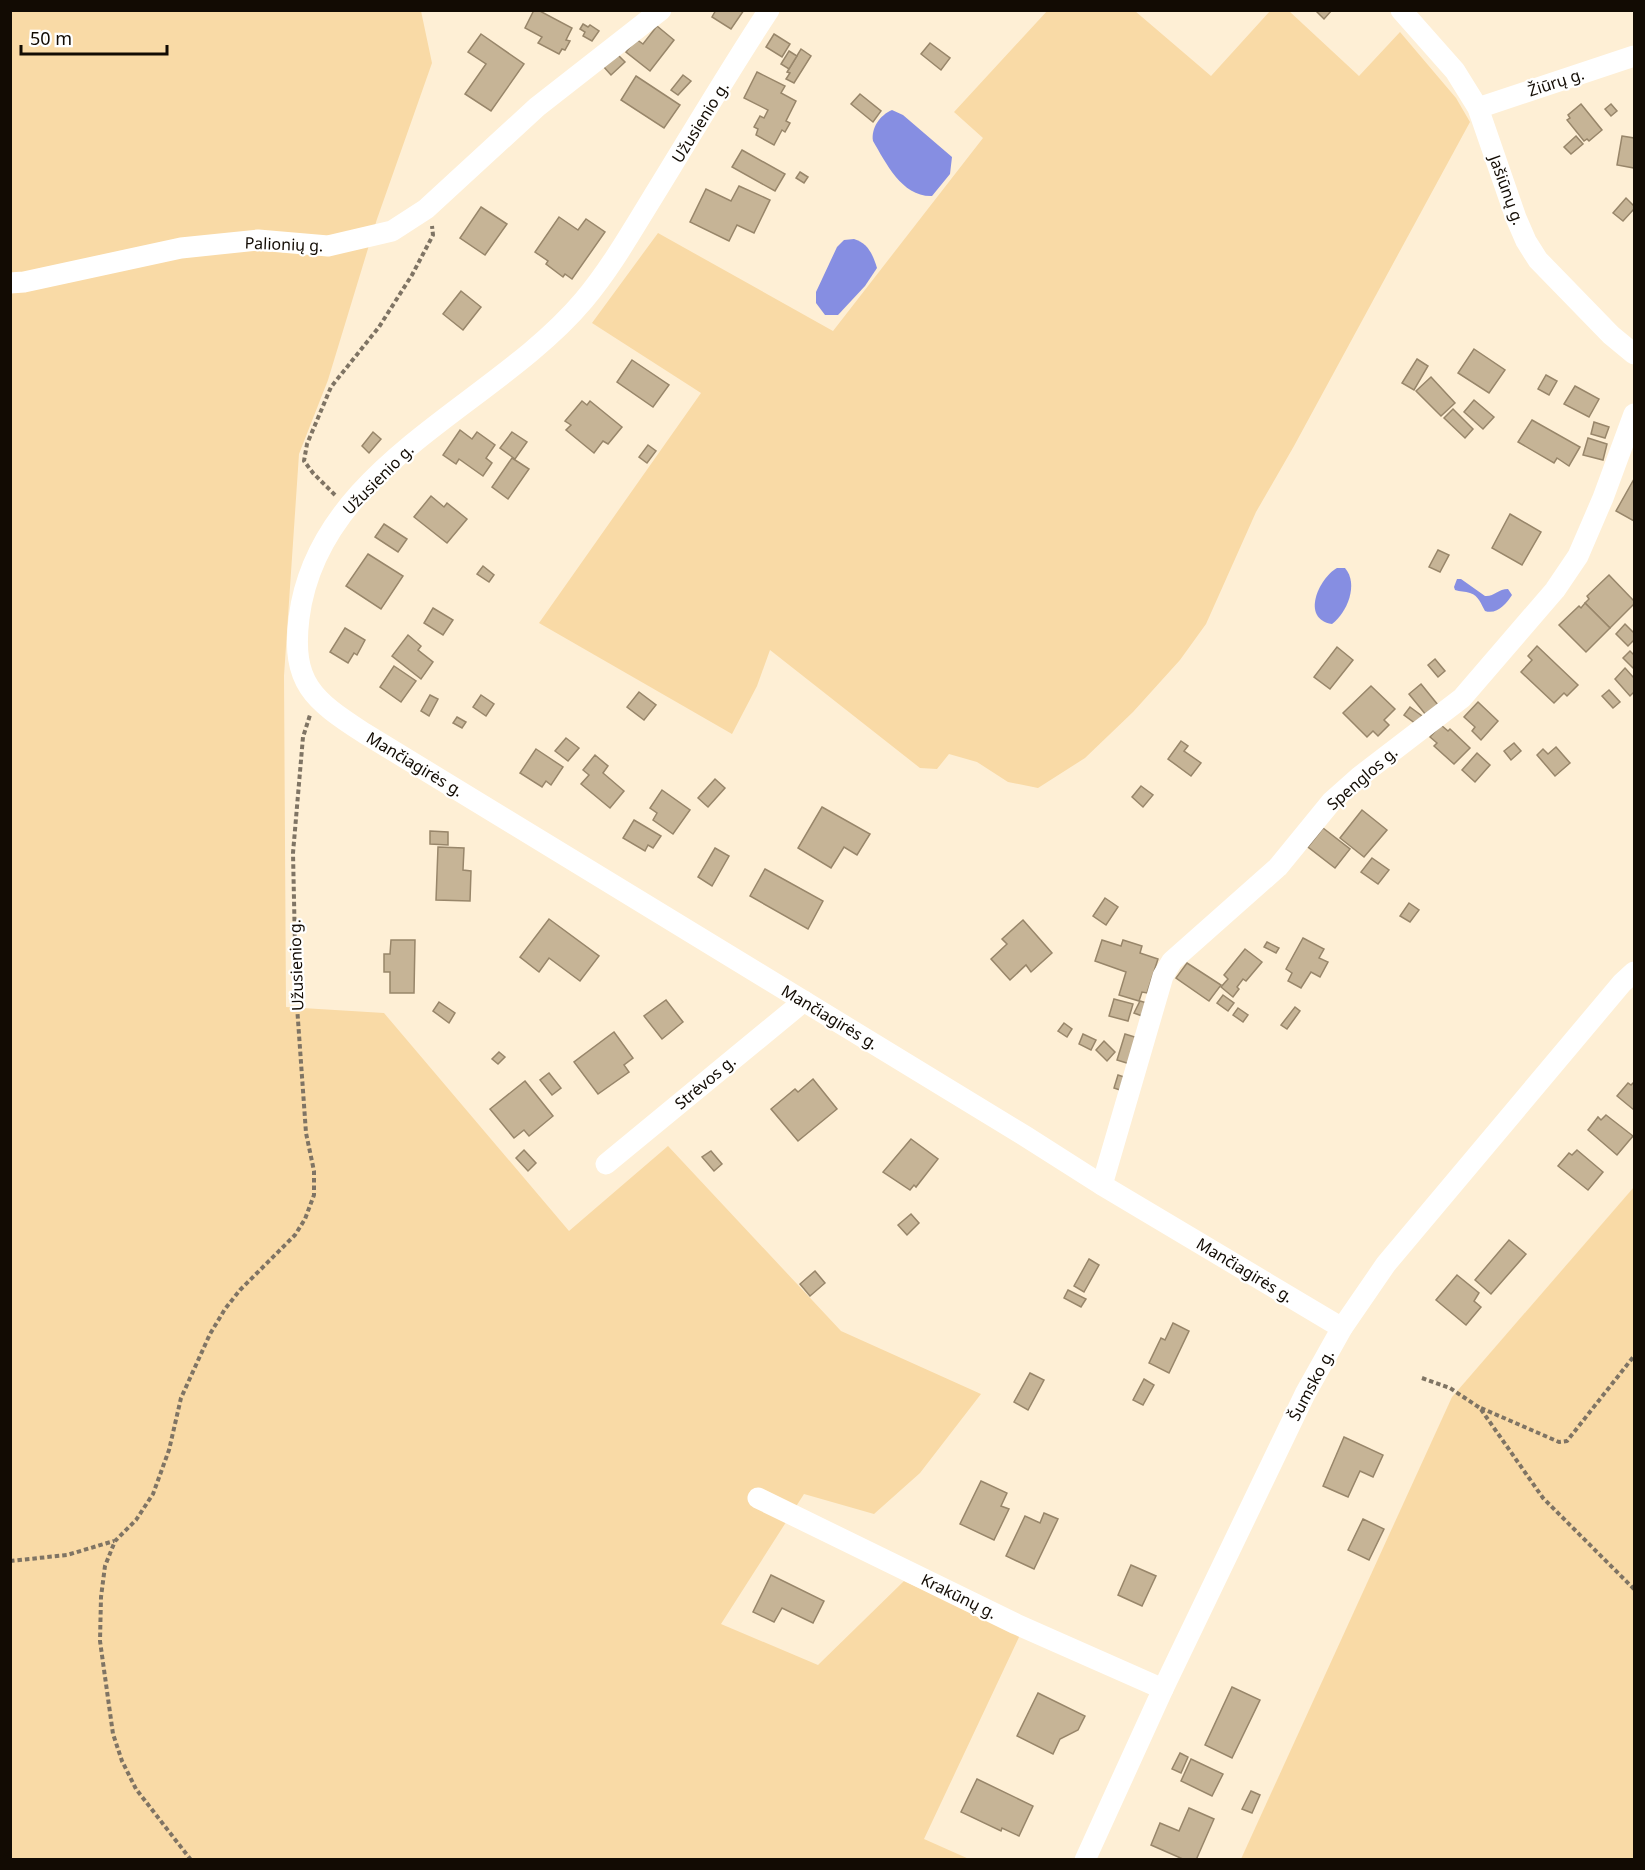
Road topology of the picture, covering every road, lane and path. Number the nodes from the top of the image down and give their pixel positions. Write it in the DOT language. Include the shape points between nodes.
graph roads {
  1 [pos="661,10"];
  2 [pos="769,10"];
  3 [pos="1401,10"];
  4 [pos="1635,56"];
  5 [pos="1478,108"];
  6 [pos="426,209"];
  7 [pos="10,284"];
  8 [pos="1635,354"];
  9 [pos="1635,414"];
  10 [pos="348,506"];
  11 [pos="320,702"];
  12 [pos="1635,972"];
  13 [pos="804,1001"];
  14 [pos="606,1164"];
  15 [pos="1102,1185"];
  16 [pos="1342,1328"];
  17 [pos="1635,1356"];
  18 [pos="1422,1378"];
  19 [pos="1480,1408"];
  20 [pos="758,1498"];
  21 [pos="115,1541"];
  22 [pos="10,1561"];
  23 [pos="1635,1589"];
  24 [pos="1163,1689"];
  25 [pos="191,1860"];
  26 [pos="1085,1860"];
  1 -- 6 [label="street, Palionių g." via="537,107"];
  2 -- 10 [label="street, Užusienio g." via="618,253 584,300 543,342 409,448"];
  3 -- 5 [label="street, Jašiūnų g." via="1455,71"];
  4 -- 5 [label="street, Žiūrų g."];
  5 -- 8 [label="street, Jašiūnų g." via="1516,218 1538,260 1611,335"];
  6 -- 7 [label="street, Palionių g." via="392,231 328,246 258,240 181,248"];
  6 -- 10 [label="path" via="432,218 433,235 379,327 332,387 307,444 304,460 326,488"];
  9 -- 15 [label="street, Spenglos g." via="1578,556 1555,590 1461,698 1332,801 1278,867 1172,961 1163,976"];
  10 -- 11 [label="street, Užusienio g." via="312,567 301,604 298,653 309,688"];
  11 -- 13 [label="street, Mančiagirės g." via="364,734"];
  11 -- 21 [label="path, Užusienio g." via="306,722 303,737 293,853 296,992 314,1195 296,1235 240,1290 210,1334 181,1398 169,1450 153,1494 136,1520"];
  12 -- 16 [label="street, Šumsko g." via="1386,1264"];
  13 -- 14 [label="street, Strėvos g."];
  13 -- 15 [label="street, Mančiagirės g."];
  15 -- 16 [label="street, Mančiagirės g."];
  16 -- 24 [label="street, Šumsko g." via="1305,1394"];
  17 -- 19 [label="path" via="1567,1441 1559,1442"];
  18 -- 19 [label="path" via="1450,1389"];
  19 -- 23 [label="path" via="1543,1498"];
  20 -- 24 [label="street, Krakūnų g." via="1016,1624"];
  21 -- 22 [label="path" via="67,1555"];
  21 -- 25 [label="path" via="105,1566 100,1641 113,1734 136,1789"];
  24 -- 26 [label="street, Šumsko g."];
}
